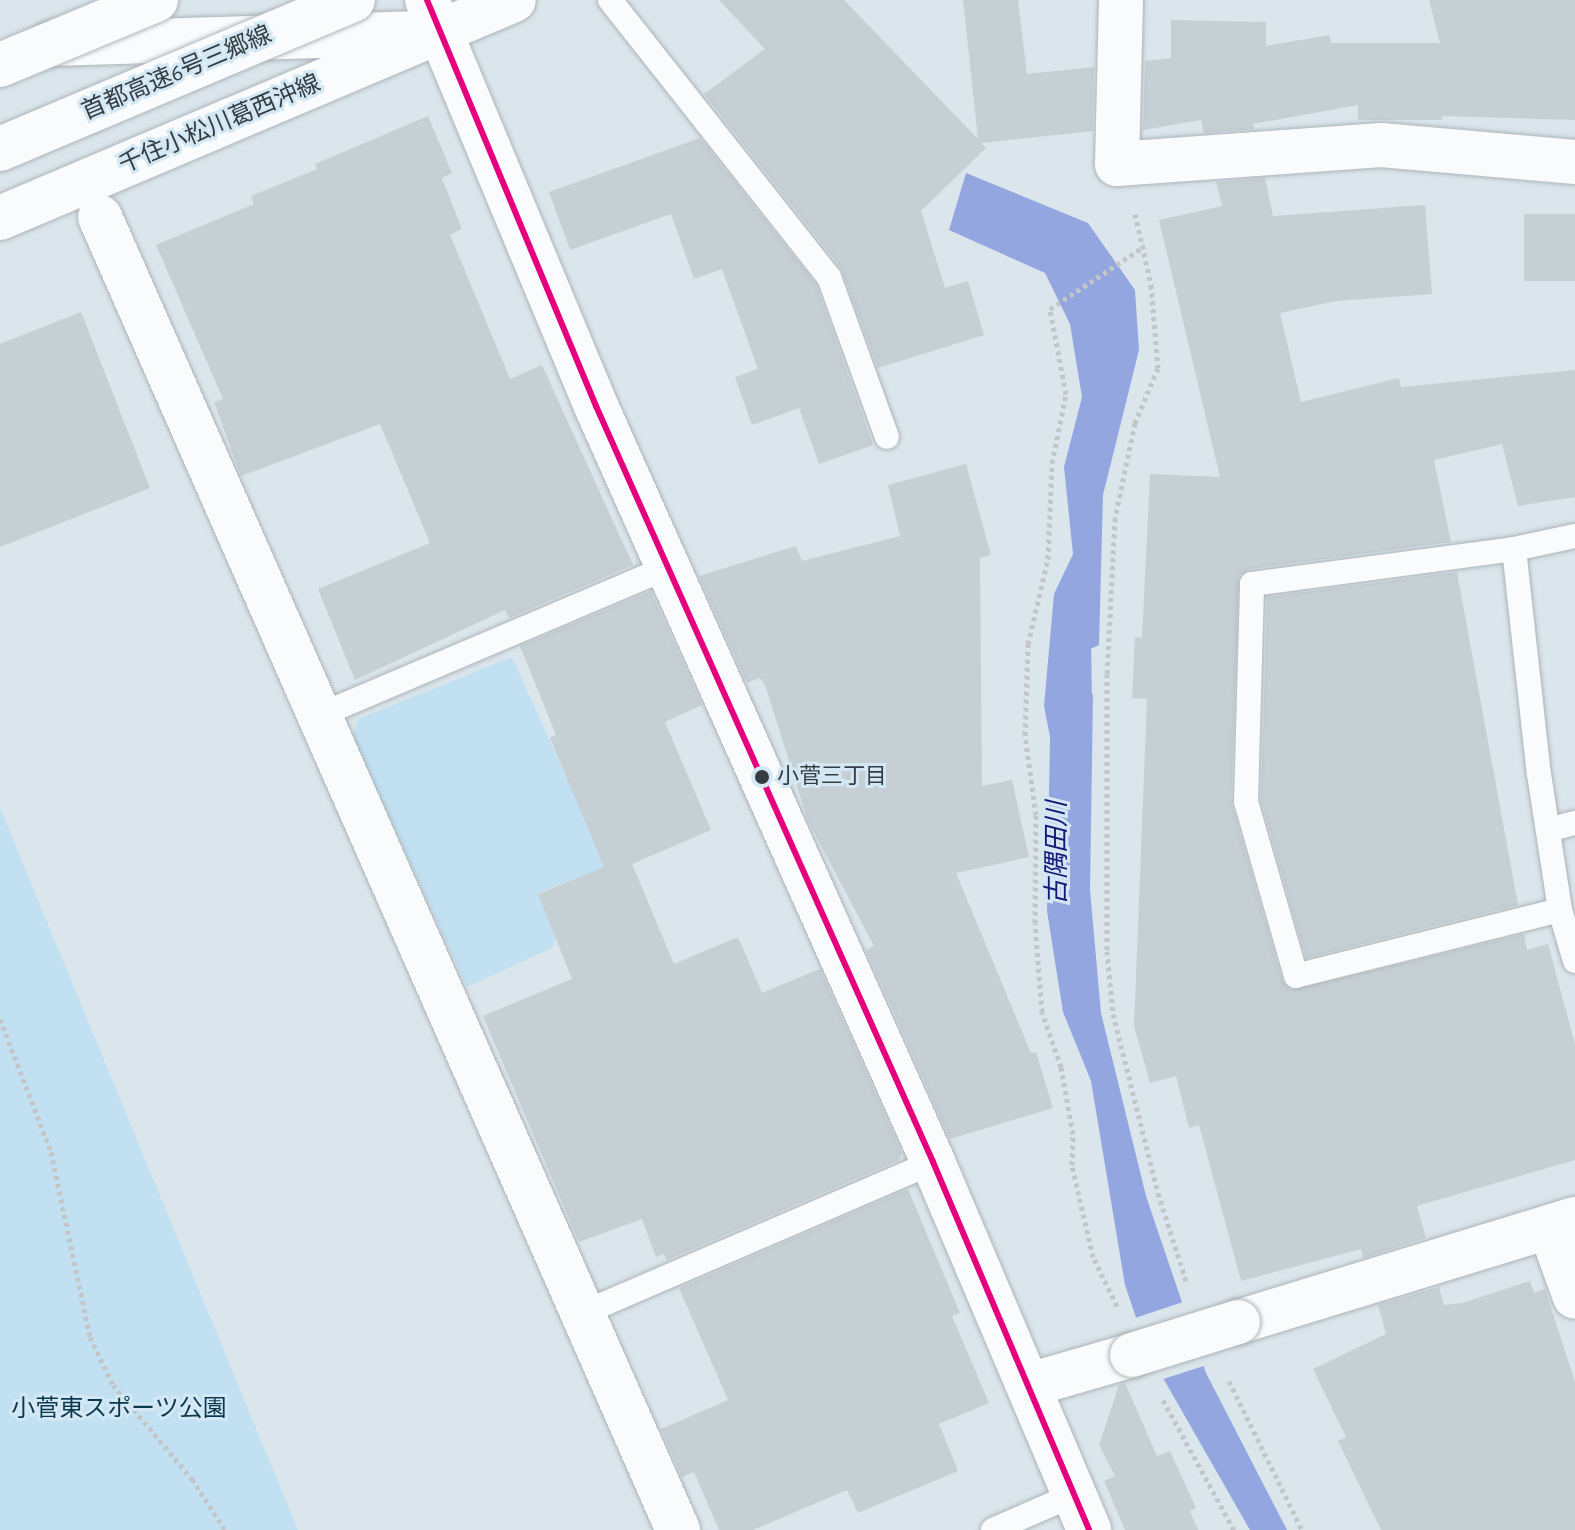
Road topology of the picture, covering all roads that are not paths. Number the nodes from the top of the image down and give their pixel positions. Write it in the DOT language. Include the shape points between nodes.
graph roads {
  1 [pos="156,0"];
  2 [pos="353,0"];
  3 [pos="514,0"];
  4 [pos="610,0"];
  5 [pos="1121,0"];
  6 [pos="434,16"];
  7 [pos="0,46"];
  8 [pos="0,65"];
  9 [pos="0,149"];
  10 [pos="1575,162"];
  11 [pos="100,217"];
  12 [pos="0,218"];
  13 [pos="887,437"];
  14 [pos="1575,536"];
  15 [pos="1514,549"];
  16 [pos="668,567"];
  17 [pos="320,715"];
  18 [pos="1575,823"];
  19 [pos="1548,830"];
  20 [pos="1560,910"];
  21 [pos="1575,961"];
  22 [pos="933,1162"];
  23 [pos="1563,1223"];
  24 [pos="1575,1297"];
  25 [pos="583,1313"];
  26 [pos="1029,1385"];
  27 [pos="1081,1512"];
  28 [pos="678,1530"];
  29 [pos="993,1530"];
  1 -- 8 [label="main road, bridge"];
  2 -- 9 [label="main road, 首都高速6号三郷線, bridge"];
  3 -- 6 [label="main road, 千住小松川葛西沖線"];
  4 -- 13 [label="lane" via="829,277"];
  5 -- 10 [label="main road" via="1117,164 1381,145"];
  6 -- 7 [label="main road, 千住小松川葛西沖線"];
  6 -- 12 [label="main road, 千住小松川葛西沖線"];
  6 -- 16 [label="main road"];
  11 -- 17 [label="main road"];
  14 -- 15 [label="lane"];
  15 -- 19 [label="lane"];
  15 -- 20 [label="lane" via="1252,584 1246,802 1296,976"];
  16 -- 17 [label="lane"];
  16 -- 22 [label="main road"];
  17 -- 25 [label="main road"];
  18 -- 19 [label="lane"];
  19 -- 20 [label="lane"];
  20 -- 21 [label="lane"];
  22 -- 25 [label="lane"];
  22 -- 26 [label="main road"];
  23 -- 24 [label="main road"];
  23 -- 26 [label="main road, bridge"];
  25 -- 28 [label="main road"];
  26 -- 27 [label="main road"];
  27 -- 29 [label="lane"];
}
